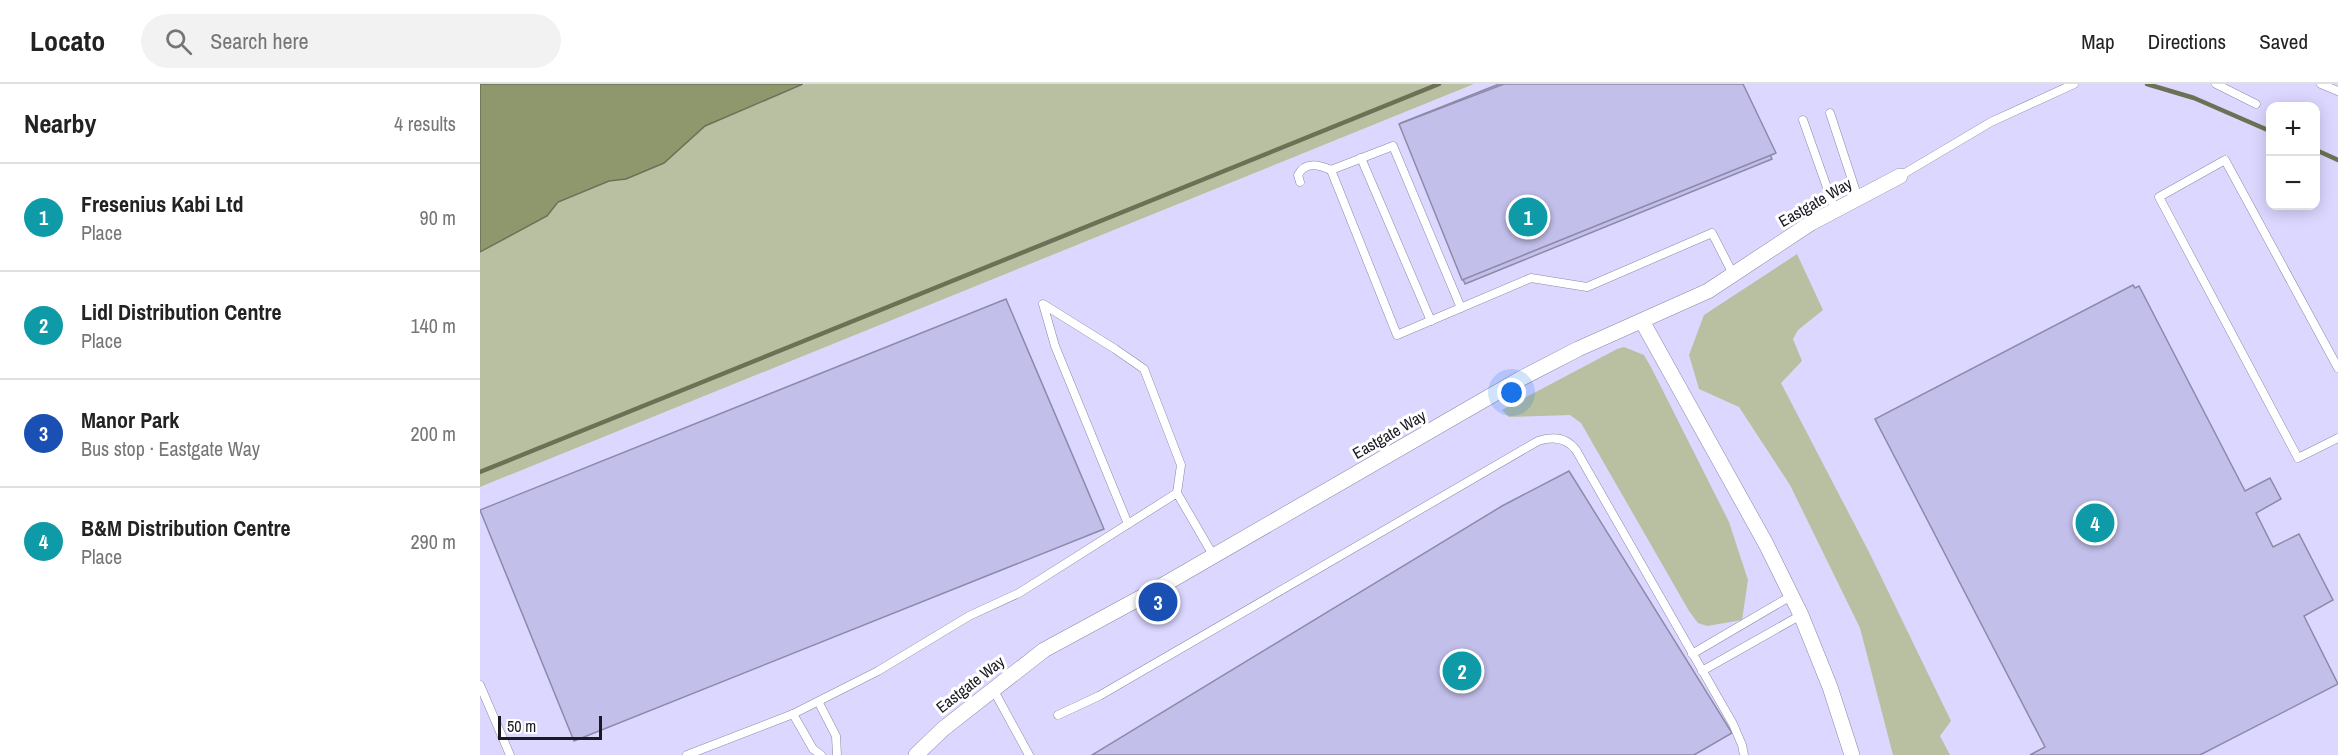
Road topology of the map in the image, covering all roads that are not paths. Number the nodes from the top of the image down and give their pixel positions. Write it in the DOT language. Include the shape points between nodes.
graph roads {
  1 [pos="2074,84"];
  2 [pos="2216,84"];
  3 [pos="2321,84"];
  4 [pos="2234,88"];
  5 [pos="2338,91"];
  6 [pos="2256,104"];
  7 [pos="1830,113"];
  8 [pos="1803,120"];
  9 [pos="1361,158"];
  10 [pos="1331,170"];
  11 [pos="1900,176"];
  12 [pos="1300,182"];
  13 [pos="1858,198"];
  14 [pos="1835,210"];
  15 [pos="1733,274"];
  16 [pos="1461,308"];
  17 [pos="1431,321"];
  18 [pos="1642,321"];
  19 [pos="2338,368"];
  20 [pos="2338,438"];
  21 [pos="1178,493"];
  22 [pos="1128,524"];
  23 [pos="1213,555"];
  24 [pos="1791,596"];
  25 [pos="1801,615"];
  26 [pos="1692,654"];
  27 [pos="1702,671"];
  28 [pos="480,685"];
  29 [pos="993,689"];
  30 [pos="819,703"];
  31 [pos="793,714"];
  32 [pos="1058,715"];
  33 [pos="510,755"];
  34 [pos="687,755"];
  35 [pos="821,755"];
  36 [pos="837,755"];
  37 [pos="916,755"];
  38 [pos="1029,755"];
  39 [pos="1744,755"];
  40 [pos="1852,755"];
  1 -- 11 [label="lane" via="1991,122"];
  2 -- 4 [label="lane"];
  3 -- 5 [label="lane"];
  4 -- 6 [label="lane"];
  7 -- 13 [label="lane"];
  8 -- 14 [label="lane"];
  9 -- 10 [label="lane"];
  9 -- 16 [label="lane" via="1393,146"];
  9 -- 17 [label="lane"];
  10 -- 12 [label="lane" via="1318,164 1308,166 1298,175"];
  10 -- 17 [label="lane" via="1398,335"];
  11 -- 13 [label="street, Eastgate Way"];
  13 -- 14 [label="street, Eastgate Way"];
  14 -- 15 [label="street, Eastgate Way"];
  15 -- 16 [label="lane" via="1712,233 1587,287 1531,278"];
  15 -- 18 [label="street, Eastgate Way" via="1708,291"];
  16 -- 17 [label="lane"];
  18 -- 23 [label="street, Eastgate Way" via="1520,379"];
  18 -- 24 [label="street"];
  19 -- 20 [label="lane" via="2225,160 2159,197 2298,458"];
  21 -- 22 [label="lane"];
  21 -- 22 [label="lane" via="1181,465 1144,369 1043,304 1055,346"];
  21 -- 23 [label="lane"];
  22 -- 30 [label="lane" via="1019,594 969,616"];
  23 -- 29 [label="street, Eastgate Way" via="1044,650"];
  24 -- 25 [label="street"];
  24 -- 26 [label="lane"];
  25 -- 27 [label="lane"];
  25 -- 40 [label="street"];
  26 -- 27 [label="lane"];
  26 -- 32 [label="lane" via="1576,450 1568,441 1554,437 1546,438 1099,696"];
  27 -- 39 [label="lane" via="1736,730"];
  28 -- 33 [label="lane"];
  29 -- 37 [label="street, Eastgate Way"];
  29 -- 38 [label="lane"];
  30 -- 31 [label="lane"];
  30 -- 36 [label="lane" via="836,736"];
  31 -- 34 [label="lane"];
  31 -- 35 [label="lane" via="813,749"];
}
